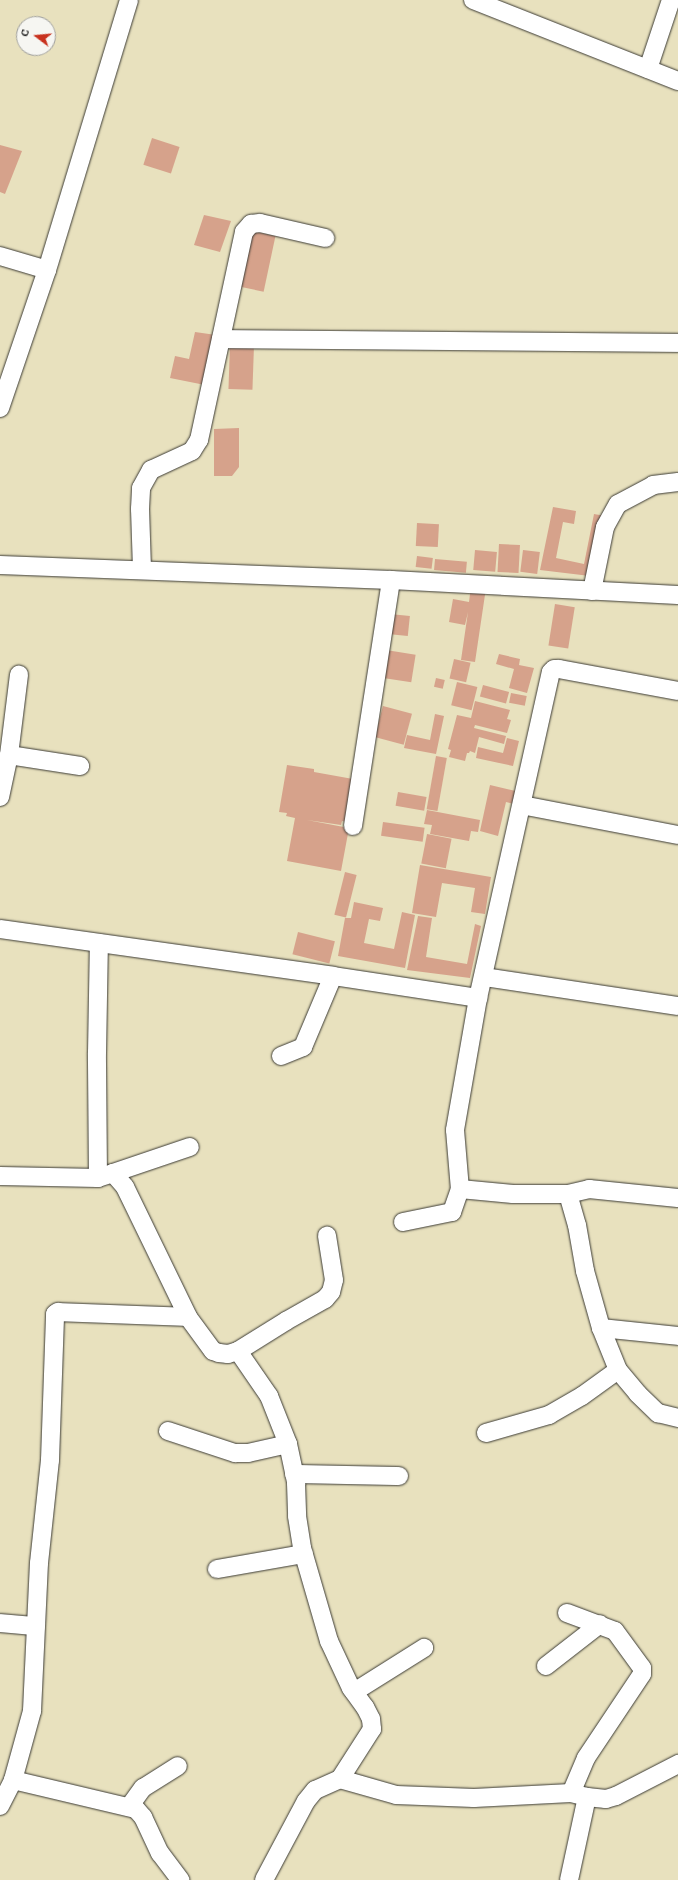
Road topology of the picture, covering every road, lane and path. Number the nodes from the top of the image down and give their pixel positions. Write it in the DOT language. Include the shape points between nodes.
graph roads {
  1 [pos="129,0"];
  2 [pos="474,0"];
  3 [pos="671,0"];
  4 [pos="648,69"];
  5 [pos="678,81"];
  6 [pos="325,238"];
  7 [pos="0,256"];
  8 [pos="46,270"];
  9 [pos="221,339"];
  10 [pos="678,343"];
  11 [pos="0,408"];
  12 [pos="678,482"];
  13 [pos="0,565"];
  14 [pos="142,569"];
  15 [pos="391,580"];
  16 [pos="592,591"];
  17 [pos="678,595"];
  18 [pos="19,675"];
  19 [pos="678,691"];
  20 [pos="9,755"];
  21 [pos="80,766"];
  22 [pos="0,797"];
  23 [pos="522,805"];
  24 [pos="353,826"];
  25 [pos="678,835"];
  26 [pos="0,930"];
  27 [pos="99,943"];
  28 [pos="333,976"];
  29 [pos="484,977"];
  30 [pos="478,998"];
  31 [pos="678,1006"];
  32 [pos="281,1056"];
  33 [pos="190,1147"];
  34 [pos="105,1175"];
  35 [pos="0,1176"];
  36 [pos="460,1189"];
  37 [pos="568,1194"];
  38 [pos="678,1198"];
  39 [pos="403,1222"];
  40 [pos="327,1236"];
  41 [pos="188,1317"];
  42 [pos="601,1328"];
  43 [pos="678,1336"];
  44 [pos="238,1351"];
  45 [pos="618,1370"];
  46 [pos="678,1418"];
  47 [pos="168,1431"];
  48 [pos="486,1433"];
  49 [pos="288,1444"];
  50 [pos="294,1474"];
  51 [pos="399,1476"];
  52 [pos="304,1554"];
  53 [pos="217,1569"];
  54 [pos="568,1613"];
  55 [pos="0,1623"];
  56 [pos="600,1624"];
  57 [pos="36,1626"];
  58 [pos="424,1648"];
  59 [pos="546,1666"];
  60 [pos="354,1692"];
  61 [pos="678,1764"];
  62 [pos="178,1766"];
  63 [pos="340,1779"];
  64 [pos="12,1780"];
  65 [pos="579,1795"];
  66 [pos="0,1806"];
  67 [pos="129,1807"];
  68 [pos="180,1880"];
  69 [pos="264,1880"];
  70 [pos="569,1880"];
  1 -- 8 [label="street"];
  2 -- 4 [label="street"];
  3 -- 4 [label="street"];
  4 -- 5 [label="street"];
  6 -- 9 [label="street" via="260,223 251,224 244,232"];
  7 -- 8 [label="street"];
  8 -- 11 [label="street"];
  9 -- 10 [label="street"];
  9 -- 14 [label="street" via="199,440 192,451 151,470 141,488"];
  12 -- 16 [label="street" via="653,486 618,504 605,527"];
  13 -- 14 [label="street"];
  14 -- 15 [label="street"];
  15 -- 16 [label="street"];
  15 -- 24 [label="street"];
  16 -- 17 [label="street"];
  18 -- 20 [label="street"];
  19 -- 23 [label="street" via="554,669 551,672"];
  20 -- 21 [label="street"];
  20 -- 22 [label="street"];
  23 -- 25 [label="street"];
  23 -- 29 [label="street"];
  26 -- 27 [label="street"];
  27 -- 28 [label="street"];
  27 -- 34 [label="street" via="97,1053"];
  28 -- 30 [label="street"];
  28 -- 32 [label="street" via="302,1047"];
  29 -- 30 [label="street"];
  29 -- 31 [label="street"];
  30 -- 36 [label="street" via="455,1130"];
  33 -- 34 [label="street"];
  34 -- 35 [label="street"];
  34 -- 41 [label="street" via="125,1187"];
  36 -- 37 [label="street" via="513,1194"];
  36 -- 39 [label="street" via="452,1212"];
  37 -- 38 [label="street" via="589,1189"];
  37 -- 42 [label="street"];
  40 -- 44 [label="street" via="334,1280 331,1292 325,1299"];
  41 -- 44 [label="street" via="213,1351 228,1354"];
  41 -- 57 [label="street" via="58,1312 55,1314 50,1460 39,1563"];
  42 -- 43 [label="street"];
  42 -- 45 [label="street"];
  44 -- 49 [label="street" via="269,1396"];
  45 -- 46 [label="street" via="658,1413"];
  45 -- 48 [label="street" via="582,1396 549,1415"];
  47 -- 49 [label="street" via="235,1453 248,1453"];
  49 -- 50 [label="street"];
  50 -- 51 [label="street"];
  50 -- 52 [label="street" via="297,1516"];
  52 -- 53 [label="street"];
  52 -- 60 [label="street" via="329,1642"];
  54 -- 56 [label="street"];
  55 -- 57 [label="street"];
  56 -- 59 [label="street"];
  56 -- 65 [label="street" via="615,1631 642,1668 642,1674 586,1758"];
  57 -- 64 [label="street" via="32,1711"];
  58 -- 60 [label="street"];
  60 -- 63 [label="street" via="371,1719 372,1729"];
  61 -- 65 [label="street" via="616,1796 606,1799"];
  62 -- 67 [label="street" via="143,1788"];
  63 -- 65 [label="street" via="396,1795 474,1798"];
  63 -- 69 [label="street" via="315,1790 306,1801"];
  64 -- 66 [label="street"];
  64 -- 67 [label="street"];
  65 -- 70 [label="street"];
  67 -- 68 [label="street" via="136,1809 143,1817 160,1852"];
}
